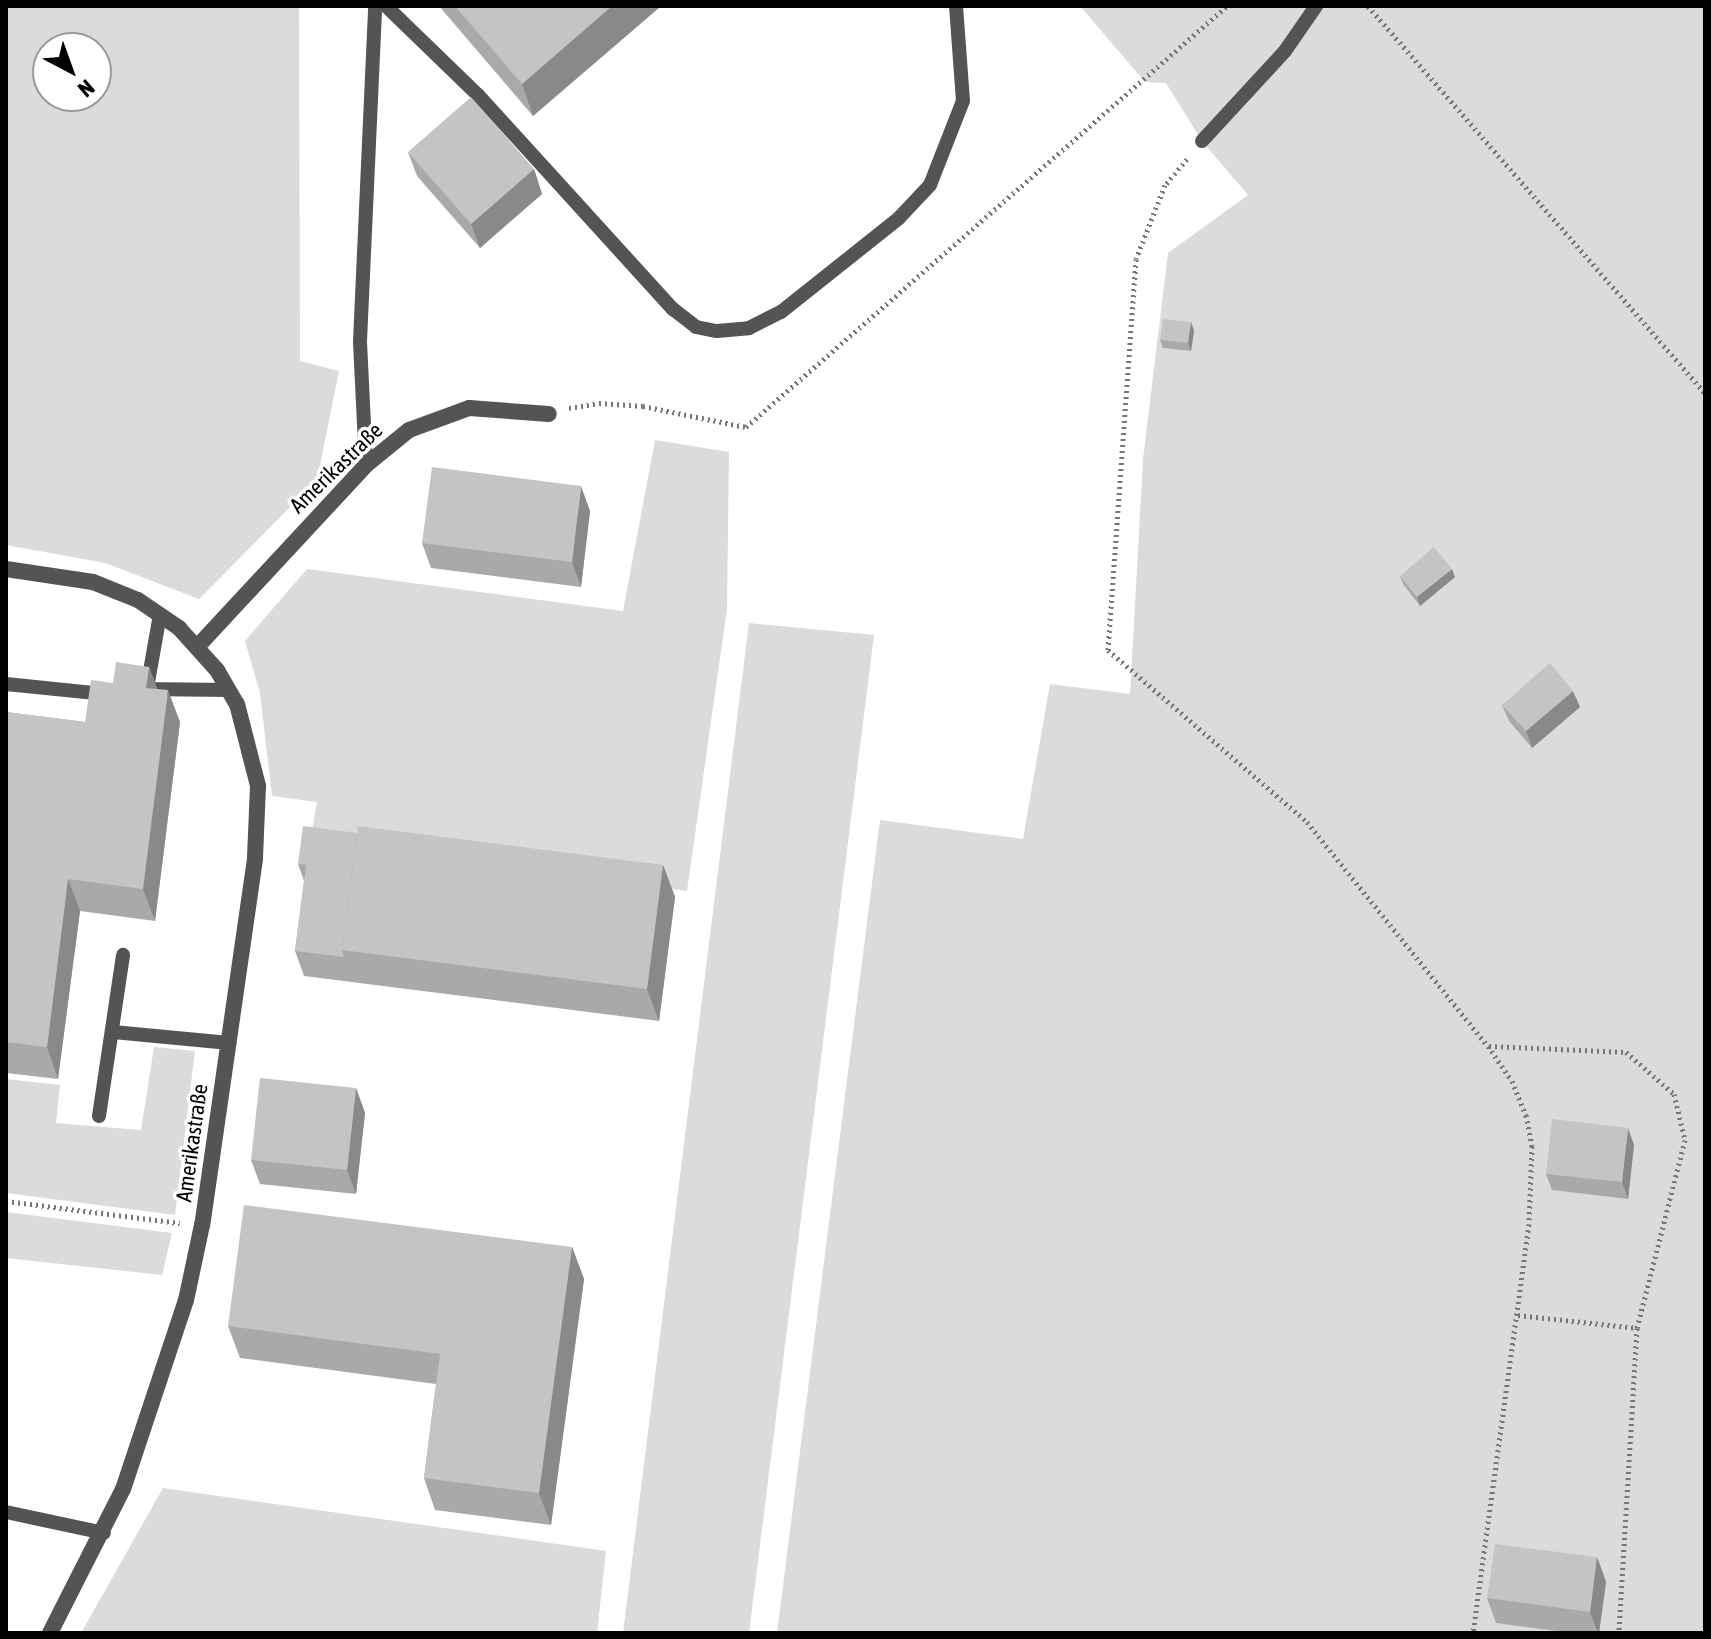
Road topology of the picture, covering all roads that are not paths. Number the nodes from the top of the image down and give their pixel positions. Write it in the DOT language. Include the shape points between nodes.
graph roads {
  1 [pos="375,6"];
  2 [pos="386,6"];
  3 [pos="956,6"];
  4 [pos="1316,6"];
  5 [pos="1202,141"];
  6 [pos="549,414"];
  7 [pos="366,465"];
  8 [pos="6,569"];
  9 [pos="160,614"];
  10 [pos="198,646"];
  11 [pos="6,684"];
  12 [pos="147,689"];
  13 [pos="229,690"];
  14 [pos="123,955"];
  15 [pos="113,1032"];
  16 [pos="229,1043"];
  17 [pos="99,1116"];
  18 [pos="6,1512"];
  19 [pos="104,1533"];
  20 [pos="50,1633"];
  1 -- 7 [label="lane" via="360,341"];
  2 -- 3 [label="lane" via="478,95 673,309 696,327 717,331 749,328 781,312 899,218 930,185 963,101"];
  4 -- 5 [label="lane" via="1285,51"];
  6 -- 7 [label="street, Amerikastraße" via="450,411 409,430"];
  7 -- 10 [label="street, Amerikastraße"];
  8 -- 9 [label="street, Amerikastraße" via="93,582"];
  9 -- 10 [label="street, Amerikastraße"];
  9 -- 12 [label="lane"];
  10 -- 13 [label="street, Amerikastraße"];
  11 -- 12 [label="lane" via="116,695"];
  12 -- 13 [label="lane"];
  13 -- 16 [label="street, Amerikastraße" via="245,722 258,786 255,859"];
  14 -- 15 [label="lane"];
  15 -- 16 [label="lane"];
  15 -- 17 [label="lane"];
  16 -- 19 [label="street, Amerikastraße" via="202,1225 167,1364"];
  18 -- 19 [label="lane"];
  19 -- 20 [label="street, Amerikastraße"];
}
